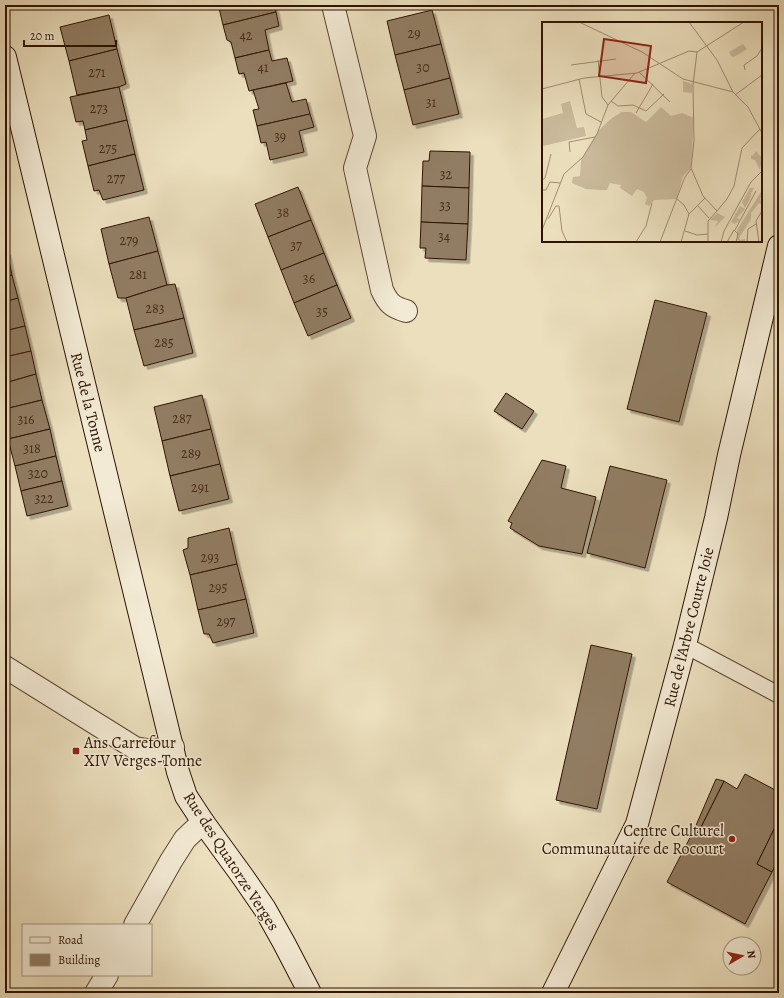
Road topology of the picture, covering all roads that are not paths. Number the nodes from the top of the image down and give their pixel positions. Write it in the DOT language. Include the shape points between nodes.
graph roads {
  1 [pos="333,5"];
  2 [pos="5,57"];
  3 [pos="779,246"];
  4 [pos="406,311"];
  5 [pos="685,645"];
  6 [pos="5,667"];
  7 [pos="779,695"];
  8 [pos="173,747"];
  9 [pos="203,822"];
  10 [pos="136,924"];
  11 [pos="106,976"];
  12 [pos="96,993"];
  13 [pos="310,993"];
  14 [pos="553,993"];
  1 -- 4 [label="street" via="366,136 356,168 382,290 388,301 396,308"];
  2 -- 8 [label="street, Rue de la Tonne"];
  3 -- 5 [label="street, Rue de l'Arbre Courte Joie"];
  5 -- 7 [label="lane"];
  5 -- 14 [label="street, Rue de l'Arbre Courte Joie" via="637,824"];
  6 -- 8 [label="street" via="135,748 153,751"];
  8 -- 9 [label="street, Rue des Quatorze Verges" via="186,796"];
  9 -- 10 [label="street" via="185,839"];
  9 -- 13 [label="street, Rue des Quatorze Verges" via="264,909"];
  11 -- 12 [label="street"];
}
